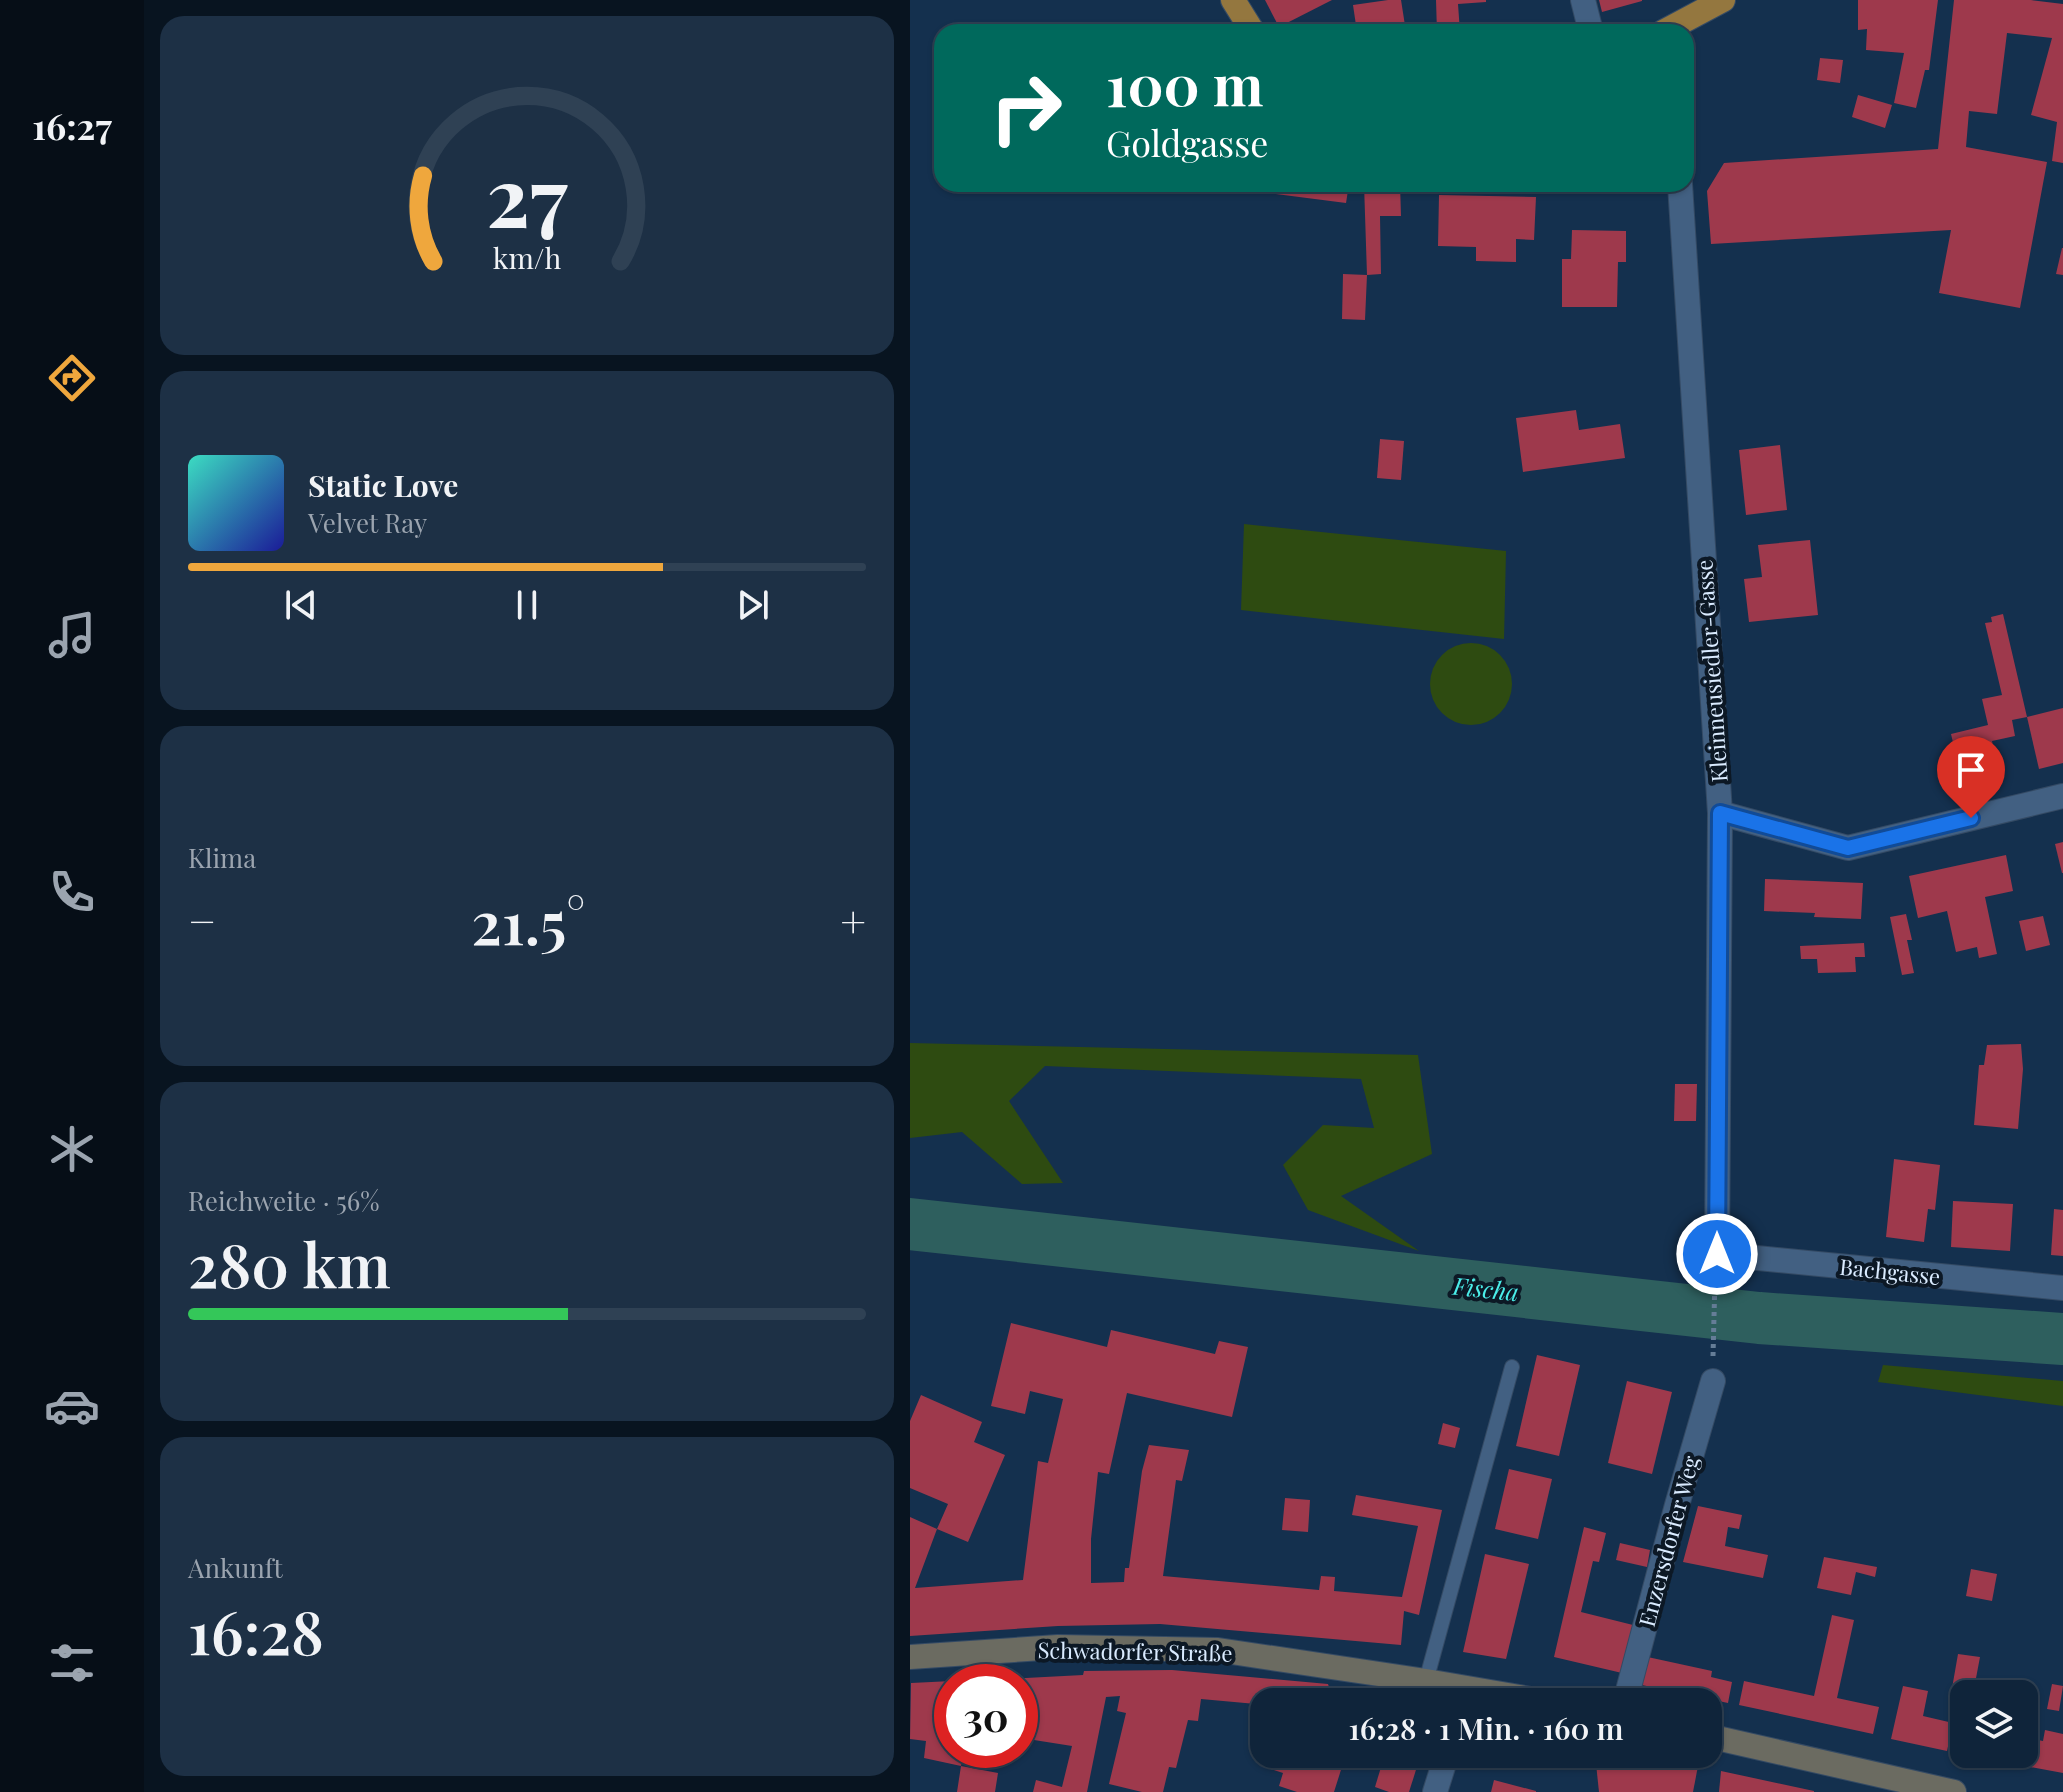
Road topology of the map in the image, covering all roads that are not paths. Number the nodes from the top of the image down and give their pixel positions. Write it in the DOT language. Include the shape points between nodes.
graph roads {
  1 [pos="1233,0"];
  2 [pos="1583,0"];
  3 [pos="1723,0"];
  4 [pos="1248,24"];
  5 [pos="1589,24"];
  6 [pos="1680,24"];
  7 [pos="1681,192"];
  8 [pos="2063,796"];
  9 [pos="1720,813"];
  10 [pos="1717,1254"];
  11 [pos="2063,1288"];
  12 [pos="1512,1367"];
  13 [pos="1713,1381"];
  14 [pos="910,1657"];
  15 [pos="1426,1681"];
  16 [pos="1446,1688"];
  17 [pos="1629,1688"];
  18 [pos="1722,1739"];
  19 [pos="1443,1768"];
  20 [pos="1435,1792"];
  21 [pos="1954,1792"];
  1 -- 4 [label="main road"];
  2 -- 5 [label="street"];
  3 -- 6 [label="main road"];
  7 -- 9 [label="street, Kleinneusiedler-Gasse"];
  8 -- 9 [label="street" via="1848,848"];
  9 -- 10 [label="street, Kleinneusiedler-Gasse"];
  10 -- 11 [label="street, Bachgasse"];
  12 -- 15 [label="lane"];
  13 -- 17 [label="street, Enzersdorfer Weg"];
  14 -- 15 [label="main road, Schwadorfer Straße" via="1058,1647 1218,1650"];
  15 -- 16 [label="main road, Schwadorfer Straße"];
  18 -- 21 [label="main road"];
  19 -- 20 [label="street"];
}
